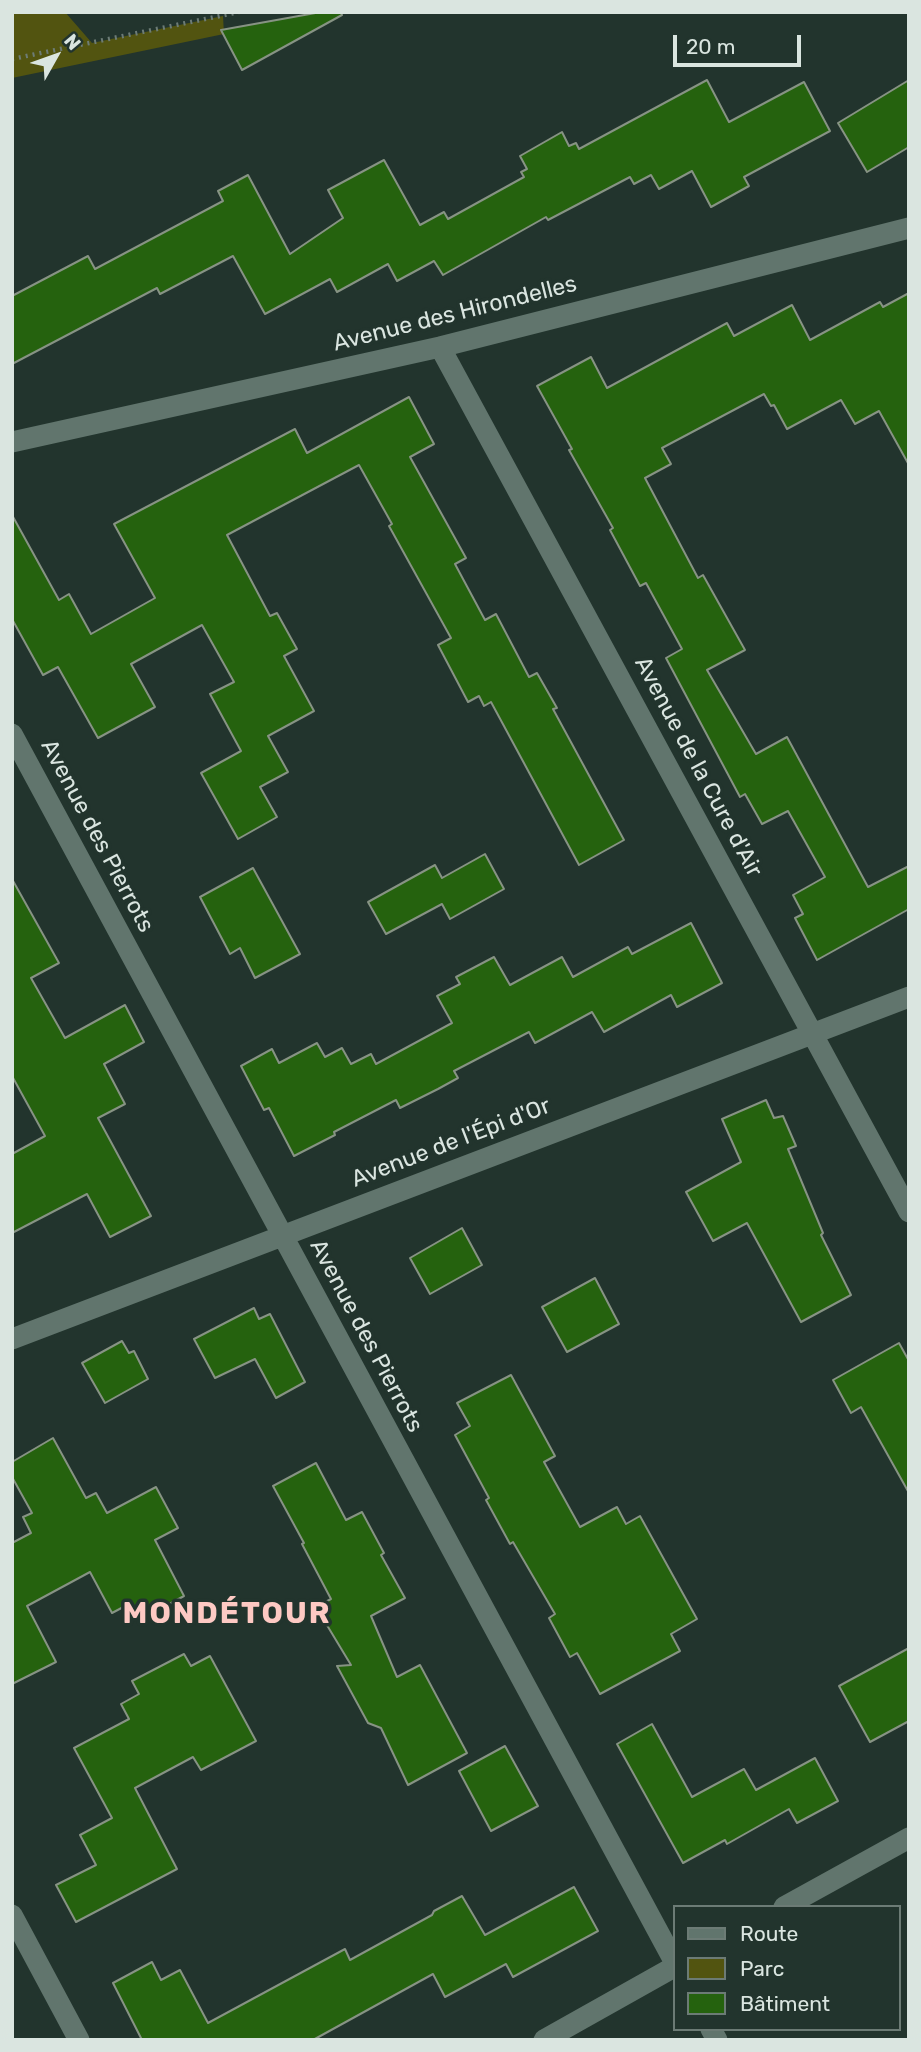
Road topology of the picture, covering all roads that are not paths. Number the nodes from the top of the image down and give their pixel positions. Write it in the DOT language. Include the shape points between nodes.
graph roads {
  1 [pos="909,228"];
  2 [pos="440,347"];
  3 [pos="12,442"];
  4 [pos="12,734"];
  5 [pos="909,996"];
  6 [pos="812,1034"];
  7 [pos="909,1212"];
  8 [pos="282,1236"];
  9 [pos="12,1339"];
  10 [pos="909,1838"];
  11 [pos="788,1905"];
  12 [pos="12,1915"];
  13 [pos="673,1959"];
  14 [pos="673,1969"];
  15 [pos="79,2040"];
  16 [pos="544,2040"];
  1 -- 2 [label="street, Avenue des Hirondelles"];
  2 -- 3 [label="street, Avenue des Hirondelles"];
  2 -- 6 [label="street, Avenue de la Cure d'Air"];
  4 -- 8 [label="street, Avenue des Pierrots"];
  5 -- 6 [label="street, Avenue de l'Épi d'Or"];
  6 -- 7 [label="street, Avenue de la Cure d'Air"];
  6 -- 8 [label="street, Avenue de l'Épi d'Or"];
  8 -- 9 [label="street, Avenue de l'Épi d'Or"];
  8 -- 13 [label="street, Avenue des Pierrots"];
  10 -- 11 [label="street"];
  12 -- 15 [label="street"];
  14 -- 16 [label="street"];
}
